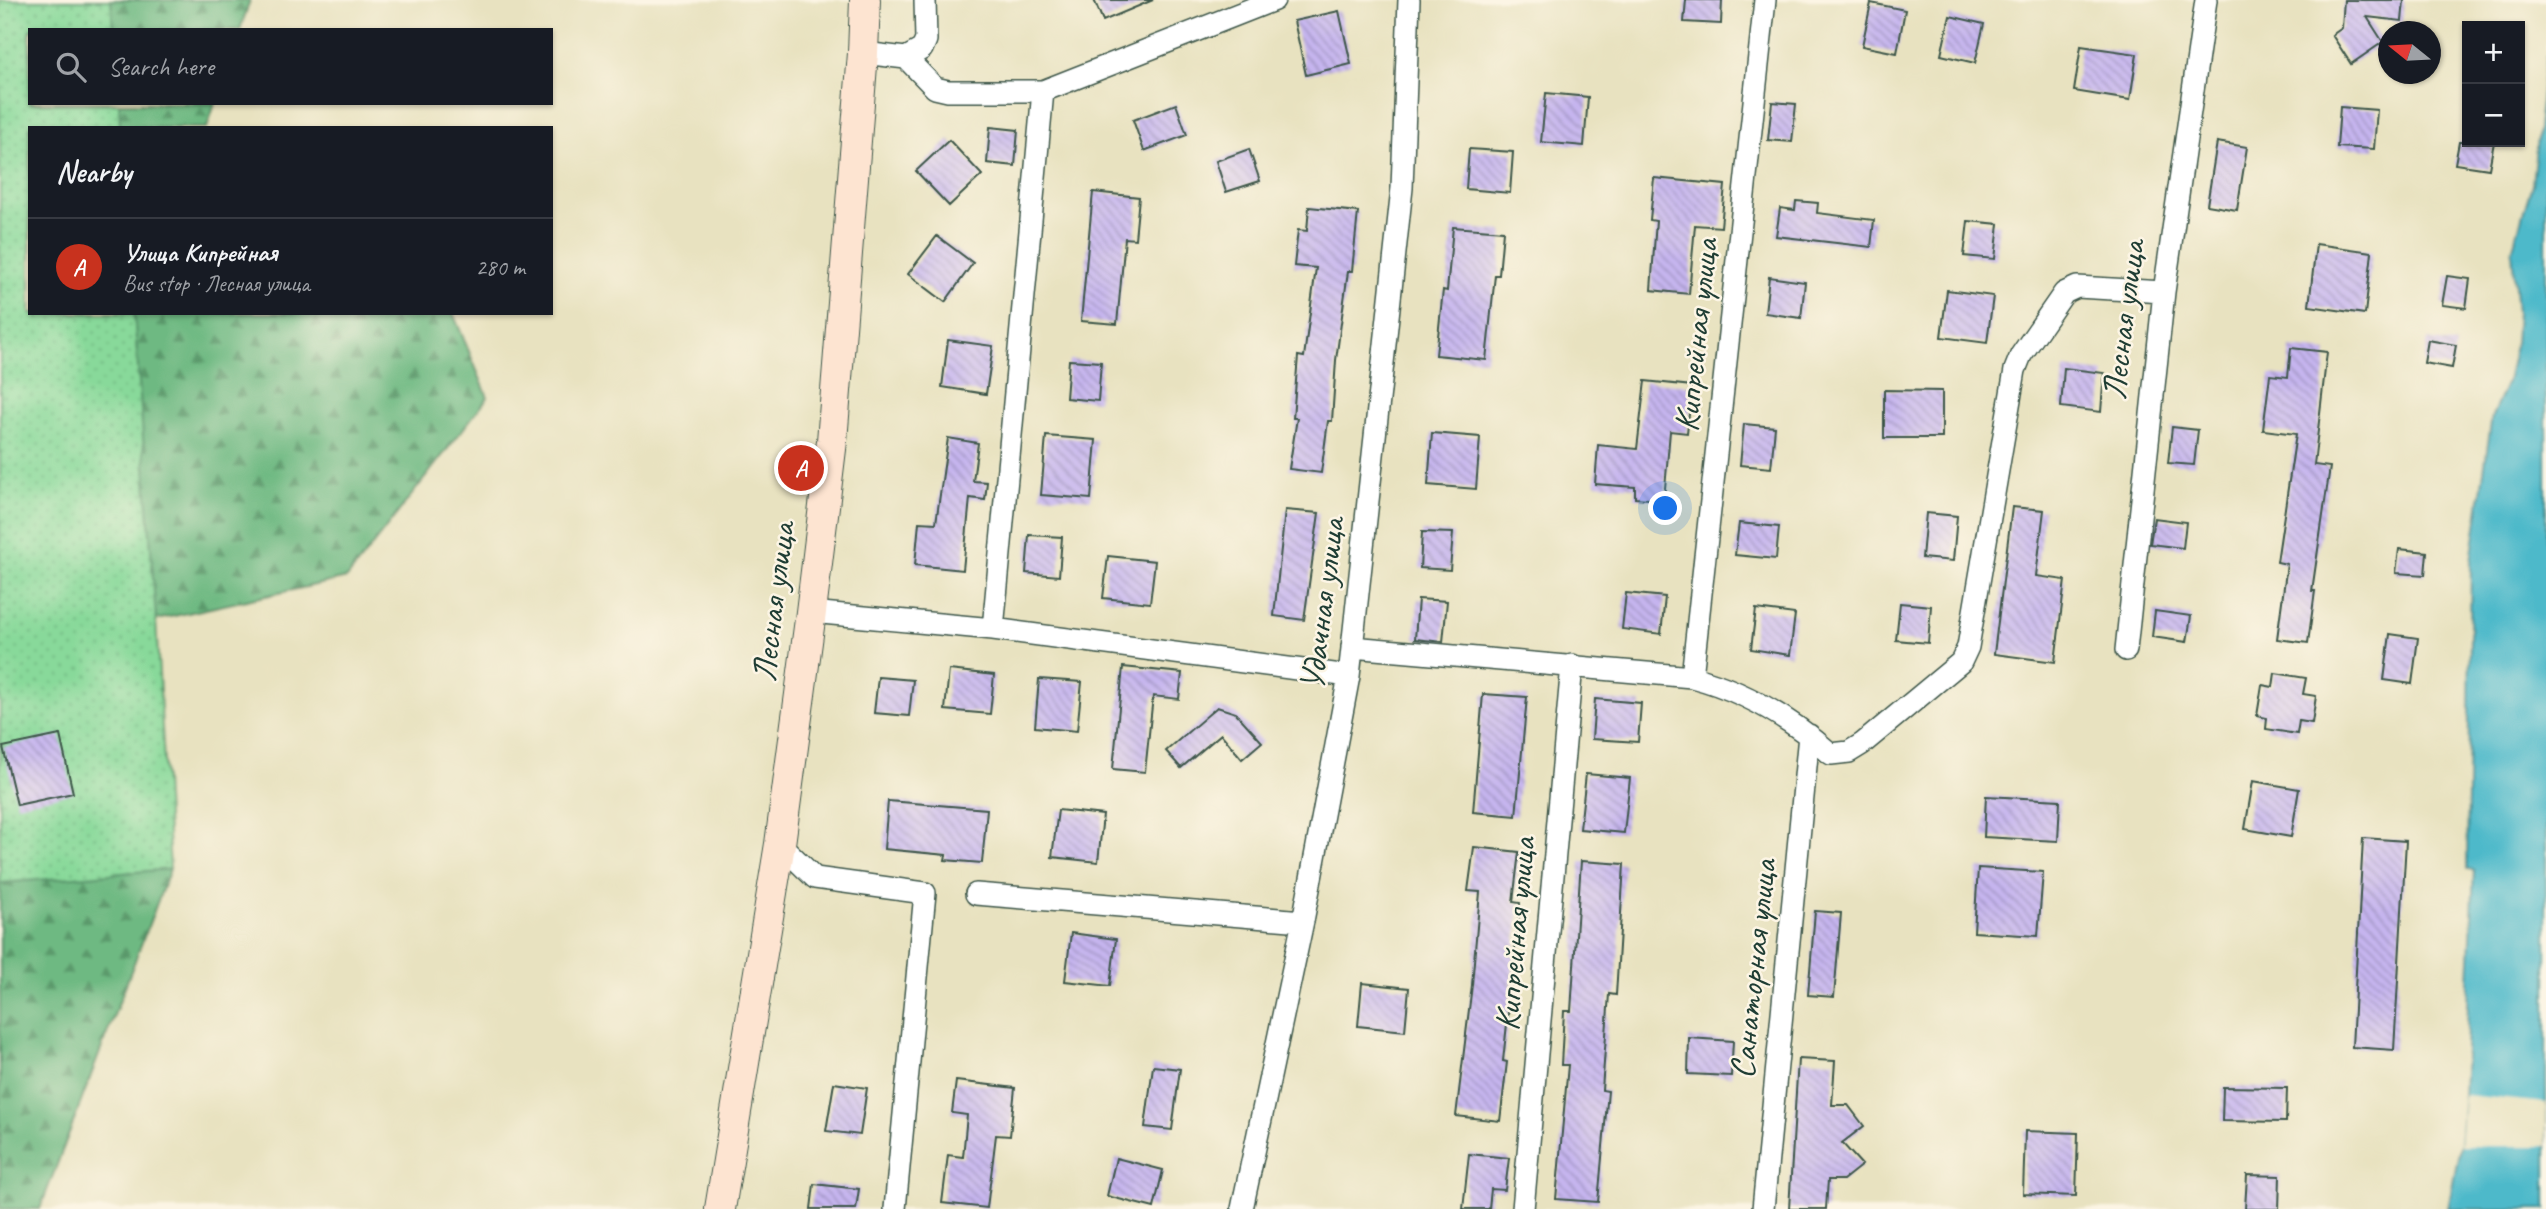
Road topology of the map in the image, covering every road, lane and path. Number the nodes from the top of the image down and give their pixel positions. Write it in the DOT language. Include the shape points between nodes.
graph roads {
  1 [pos="865,0"];
  2 [pos="925,0"];
  3 [pos="1274,0"];
  4 [pos="1409,0"];
  5 [pos="1765,0"];
  6 [pos="2207,0"];
  7 [pos="863,53"];
  8 [pos="906,58"];
  9 [pos="1043,91"];
  10 [pos="2164,292"];
  11 [pos="811,611"];
  12 [pos="993,629"];
  13 [pos="1352,647"];
  14 [pos="2126,650"];
  15 [pos="1572,665"];
  16 [pos="1349,676"];
  17 [pos="1692,677"];
  18 [pos="1809,735"];
  19 [pos="780,844"];
  20 [pos="976,894"];
  21 [pos="1303,921"];
  22 [pos="720,1209"];
  23 [pos="895,1209"];
  24 [pos="1242,1209"];
  25 [pos="1523,1209"];
  26 [pos="1763,1209"];
  1 -- 7 [label="main road, Лесная улица"];
  2 -- 8 [label="street" via="926,40 922,50"];
  3 -- 9 [label="street"];
  4 -- 13 [label="street, Удачная улица" via="1402,188"];
  5 -- 17 [label="street, Кипрейная улица"];
  6 -- 10 [label="street, Лесная улица"];
  7 -- 8 [label="street"];
  7 -- 11 [label="main road, Лесная улица" via="832,441"];
  8 -- 9 [label="street" via="935,88"];
  9 -- 12 [label="street"];
  10 -- 14 [label="street, Лесная улица"];
  10 -- 18 [label="street" via="2077,287 2064,293 2015,370 1971,631 1961,662 1849,752 1831,754"];
  11 -- 12 [label="street"];
  11 -- 19 [label="main road, Лесная улица"];
  12 -- 16 [label="street"];
  13 -- 15 [label="street"];
  13 -- 16 [label="street, Удачная улица"];
  15 -- 17 [label="street"];
  15 -- 25 [label="street, Кипрейная улица"];
  16 -- 21 [label="street, Удачная улица"];
  17 -- 18 [label="street" via="1773,709"];
  18 -- 26 [label="street, Санаторная улица"];
  19 -- 22 [label="main road, Лесная улица"];
  19 -- 23 [label="street" via="815,878 925,893"];
  20 -- 21 [label="street"];
  21 -- 24 [label="street, Удачная улица"];
}
